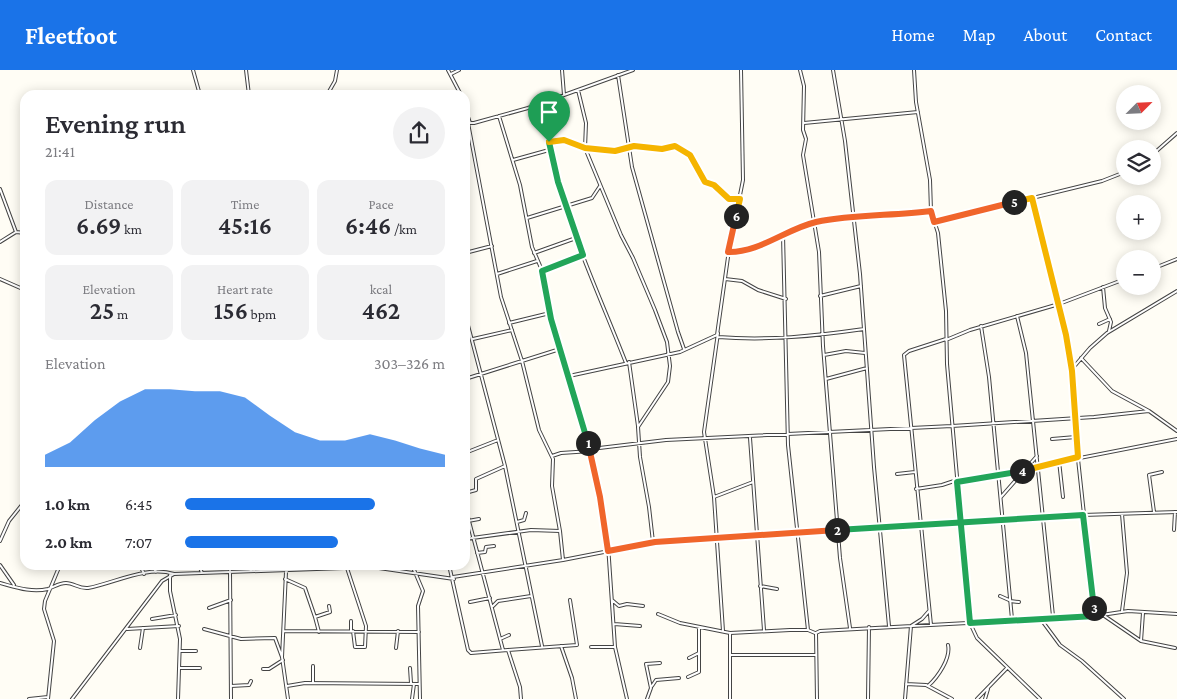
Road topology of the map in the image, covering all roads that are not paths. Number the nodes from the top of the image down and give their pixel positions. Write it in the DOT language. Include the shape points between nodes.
graph roads {
  1 [pos="193,70"];
  2 [pos="246,70"];
  3 [pos="337,70"];
  4 [pos="448,70"];
  5 [pos="459,70"];
  6 [pos="562,70"];
  7 [pos="633,70"];
  8 [pos="741,70"];
  9 [pos="800,70"];
  10 [pos="833,70"];
  11 [pos="914,70"];
  12 [pos="451,74"];
  13 [pos="618,75"];
  14 [pos="199,90"];
  15 [pos="248,90"];
  16 [pos="330,90"];
  17 [pos="458,90"];
  18 [pos="578,90"];
  19 [pos="564,95"];
  20 [pos="543,102"];
  21 [pos="918,112"];
  22 [pos="499,116"];
  23 [pos="840,120"];
  24 [pos="470,123"];
  25 [pos="804,123"];
  26 [pos="470,134"];
  27 [pos="1177,134"];
  28 [pos="549,142"];
  29 [pos="628,146"];
  30 [pos="1161,147"];
  31 [pos="585,148"];
  32 [pos="550,149"];
  33 [pos="513,160"];
  34 [pos="1116,176"];
  35 [pos="601,186"];
  36 [pos="0,189"];
  37 [pos="1032,198"];
  38 [pos="740,199"];
  39 [pos="566,206"];
  40 [pos="931,211"];
  41 [pos="852,216"];
  42 [pos="527,218"];
  43 [pos="815,222"];
  44 [pos="934,222"];
  45 [pos="16,232"];
  46 [pos="20,232"];
  47 [pos="783,235"];
  48 [pos="577,238"];
  49 [pos="0,242"];
  50 [pos="492,245"];
  51 [pos="470,252"];
  52 [pos="728,252"];
  53 [pos="534,253"];
  54 [pos="583,255"];
  55 [pos="1177,259"];
  56 [pos="538,261"];
  57 [pos="1161,265"];
  58 [pos="542,271"];
  59 [pos="497,274"];
  60 [pos="0,279"];
  61 [pos="724,279"];
  62 [pos="1116,282"];
  63 [pos="861,286"];
  64 [pos="1103,286"];
  65 [pos="20,288"];
  66 [pos="1177,291"];
  67 [pos="820,296"];
  68 [pos="786,299"];
  69 [pos="1059,304"];
  70 [pos="550,313"];
  71 [pos="1017,316"];
  72 [pos="1110,319"];
  73 [pos="509,323"];
  74 [pos="1099,324"];
  75 [pos="981,326"];
  76 [pos="864,329"];
  77 [pos="470,330"];
  78 [pos="512,330"];
  79 [pos="718,332"];
  80 [pos="1107,333"];
  81 [pos="823,335"];
  82 [pos="718,337"];
  83 [pos="786,337"];
  84 [pos="473,339"];
  85 [pos="946,340"];
  86 [pos="560,349"];
  87 [pos="685,350"];
  88 [pos="866,353"];
  89 [pos="668,355"];
  90 [pos="824,355"];
  91 [pos="1081,358"];
  92 [pos="522,361"];
  93 [pos="627,362"];
  94 [pos="867,368"];
  95 [pos="1072,371"];
  96 [pos="482,375"];
  97 [pos="569,376"];
  98 [pos="470,378"];
  99 [pos="826,378"];
  100 [pos="1149,411"];
  101 [pos="1074,418"];
  102 [pos="1033,420"];
  103 [pos="991,423"];
  104 [pos="952,426"];
  105 [pos="638,427"];
  106 [pos="911,428"];
  107 [pos="872,430"];
  108 [pos="1177,431"];
  109 [pos="831,432"];
  110 [pos="788,436"];
  111 [pos="750,438"];
  112 [pos="1076,438"];
  113 [pos="1177,439"];
  114 [pos="498,440"];
  115 [pos="704,440"];
  116 [pos="1052,440"];
  117 [pos="639,444"];
  118 [pos="595,450"];
  119 [pos="470,451"];
  120 [pos="591,451"];
  121 [pos="552,456"];
  122 [pos="1037,456"];
  123 [pos="1078,457"];
  124 [pos="1059,461"];
  125 [pos="505,466"];
  126 [pos="1038,467"];
  127 [pos="1025,470"];
  128 [pos="915,472"];
  129 [pos="1162,472"];
  130 [pos="897,474"];
  131 [pos="997,475"];
  132 [pos="957,481"];
  133 [pos="753,482"];
  134 [pos="916,489"];
  135 [pos="470,492"];
  136 [pos="714,496"];
  137 [pos="1001,497"];
  138 [pos="1063,497"];
  139 [pos="20,508"];
  140 [pos="1154,512"];
  141 [pos="1176,512"];
  142 [pos="526,513"];
  143 [pos="1122,514"];
  144 [pos="1083,515"];
  145 [pos="1042,517"];
  146 [pos="479,519"];
  147 [pos="1002,520"];
  148 [pos="470,521"];
  149 [pos="517,522"];
  150 [pos="962,523"];
  151 [pos="921,526"];
  152 [pos="470,527"];
  153 [pos="880,528"];
  154 [pos="839,530"];
  155 [pos="1174,530"];
  156 [pos="519,531"];
  157 [pos="560,531"];
  158 [pos="798,532"];
  159 [pos="758,536"];
  160 [pos="473,537"];
  161 [pos="470,538"];
  162 [pos="717,538"];
  163 [pos="0,541"];
  164 [pos="653,542"];
  165 [pos="494,546"];
  166 [pos="608,551"];
  167 [pos="477,553"];
  168 [pos="563,560"];
  169 [pos="0,565"];
  170 [pos="525,566"];
  171 [pos="58,570"];
  172 [pos="142,570"];
  173 [pos="201,570"];
  174 [pos="302,570"];
  175 [pos="348,570"];
  176 [pos="391,570"];
  177 [pos="415,570"];
  178 [pos="451,570"];
  179 [pos="230,571"];
  180 [pos="287,571"];
  181 [pos="156,572"];
  182 [pos="252,572"];
  183 [pos="202,573"];
  184 [pos="144,574"];
  185 [pos="174,574"];
  186 [pos="417,574"];
  187 [pos="482,574"];
  188 [pos="170,575"];
  189 [pos="453,578"];
  190 [pos="286,579"];
  191 [pos="0,583"];
  192 [pos="760,586"];
  193 [pos="16,588"];
  194 [pos="49,588"];
  195 [pos="777,588"];
  196 [pos="531,596"];
  197 [pos="1000,596"];
  198 [pos="490,598"];
  199 [pos="231,600"];
  200 [pos="570,600"];
  201 [pos="612,600"];
  202 [pos="1010,600"];
  203 [pos="470,602"];
  204 [pos="1019,602"];
  205 [pos="329,606"];
  206 [pos="492,606"];
  207 [pos="643,606"];
  208 [pos="209,608"];
  209 [pos="929,611"];
  210 [pos="1122,611"];
  211 [pos="1143,613"];
  212 [pos="658,614"];
  213 [pos="1177,614"];
  214 [pos="1103,615"];
  215 [pos="176,616"];
  216 [pos="1053,616"];
  217 [pos="1095,616"];
  218 [pos="315,617"];
  219 [pos="1040,618"];
  220 [pos="1012,619"];
  221 [pos="152,620"];
  222 [pos="350,621"];
  223 [pos="970,623"];
  224 [pos="614,624"];
  225 [pos="931,625"];
  226 [pos="179,626"];
  227 [pos="640,626"];
  228 [pos="699,626"];
  229 [pos="889,626"];
  230 [pos="911,626"];
  231 [pos="869,627"];
  232 [pos="143,628"];
  233 [pos="850,628"];
  234 [pos="127,629"];
  235 [pos="204,629"];
  236 [pos="764,630"];
  237 [pos="808,630"];
  238 [pos="284,631"];
  239 [pos="352,631"];
  240 [pos="366,631"];
  241 [pos="398,631"];
  242 [pos="723,631"];
  243 [pos="319,632"];
  244 [pos="419,632"];
  245 [pos="730,633"];
  246 [pos="816,633"];
  247 [pos="509,635"];
  248 [pos="231,636"];
  249 [pos="500,639"];
  250 [pos="1141,641"];
  251 [pos="560,645"];
  252 [pos="948,645"];
  253 [pos="542,646"];
  254 [pos="591,647"];
  255 [pos="615,647"];
  256 [pos="140,648"];
  257 [pos="396,648"];
  258 [pos="1175,648"];
  259 [pos="503,650"];
  260 [pos="507,650"];
  261 [pos="181,651"];
  262 [pos="196,651"];
  263 [pos="699,653"];
  264 [pos="816,654"];
  265 [pos="730,655"];
  266 [pos="282,658"];
  267 [pos="689,658"];
  268 [pos="660,663"];
  269 [pos="312,666"];
  270 [pos="180,668"];
  271 [pos="200,668"];
  272 [pos="410,668"];
  273 [pos="1006,668"];
  274 [pos="263,670"];
  275 [pos="688,677"];
  276 [pos="679,678"];
  277 [pos="251,681"];
  278 [pos="313,683"];
  279 [pos="413,684"];
  280 [pos="419,684"];
  281 [pos="906,684"];
  282 [pos="230,686"];
  283 [pos="287,686"];
  284 [pos="928,686"];
  285 [pos="651,687"];
  286 [pos="988,688"];
  287 [pos="48,698"];
  288 [pos="29,699"];
  289 [pos="72,699"];
  290 [pos="178,699"];
  291 [pos="231,699"];
  292 [pos="288,699"];
  293 [pos="412,699"];
  294 [pos="420,699"];
  295 [pos="521,699"];
  296 [pos="576,699"];
  297 [pos="627,699"];
  298 [pos="647,699"];
  299 [pos="730,699"];
  300 [pos="817,699"];
  301 [pos="868,699"];
  302 [pos="905,699"];
  303 [pos="952,699"];
  304 [pos="977,699"];
  305 [pos="985,699"];
  306 [pos="1040,699"];
  307 [pos="1124,699"];
  1 -- 14 [label="street"];
  2 -- 15 [label="street"];
  3 -- 16 [label="street"];
  4 -- 12 [label="street"];
  5 -- 12 [label="street"];
  6 -- 19 [label="street"];
  7 -- 13 [label="street"];
  8 -- 38 [label="street" via="743,174"];
  9 -- 25 [label="street" via="804,86"];
  10 -- 23 [label="street"];
  11 -- 21 [label="street"];
  12 -- 17 [label="street"];
  13 -- 18 [label="street"];
  13 -- 29 [label="street"];
  18 -- 19 [label="street"];
  18 -- 31 [label="street" via="586,123"];
  19 -- 20 [label="street"];
  20 -- 22 [label="street"];
  20 -- 28 [label="street"];
  21 -- 23 [label="street"];
  21 -- 40 [label="street" via="929,174"];
  22 -- 24 [label="street"];
  22 -- 33 [label="street"];
  23 -- 25 [label="street"];
  23 -- 41 [label="street"];
  25 -- 43 [label="street" via="803,155"];
  26 -- 50 [label="street"];
  27 -- 30 [label="street"];
  28 -- 31 [label="street" via="564,140"];
  28 -- 32 [label="street"];
  29 -- 31 [label="street" via="615,151"];
  29 -- 38 [label="street" via="662,149 672,146 684,150 705,182 714,185 729,199"];
  29 -- 87 [label="street"];
  31 -- 35 [label="street"];
  32 -- 33 [label="street"];
  32 -- 39 [label="street"];
  33 -- 42 [label="street"];
  34 -- 37 [label="street"];
  35 -- 39 [label="street" via="592,197"];
  35 -- 89 [label="street" via="655,310 667,342"];
  36 -- 45 [label="street"];
  37 -- 44 [label="street"];
  37 -- 69 [label="street"];
  38 -- 52 [label="street"];
  39 -- 42 [label="street"];
  39 -- 48 [label="street"];
  40 -- 41 [label="street"];
  40 -- 44 [label="street"];
  41 -- 43 [label="street"];
  41 -- 63 [label="street"];
  42 -- 53 [label="street"];
  43 -- 47 [label="street"];
  43 -- 67 [label="street"];
  44 -- 85 [label="street" via="938,233"];
  45 -- 46 [label="street"];
  45 -- 49 [label="street"];
  47 -- 52 [label="street" via="752,248"];
  47 -- 68 [label="street"];
  48 -- 53 [label="street"];
  48 -- 54 [label="street"];
  50 -- 51 [label="street"];
  50 -- 59 [label="street"];
  52 -- 61 [label="street"];
  53 -- 56 [label="street"];
  54 -- 58 [label="street"];
  54 -- 93 [label="street"];
  55 -- 57 [label="street"];
  56 -- 58 [label="street"];
  56 -- 59 [label="street"];
  58 -- 70 [label="street"];
  59 -- 73 [label="street"];
  60 -- 65 [label="street"];
  61 -- 68 [label="street" via="742,281"];
  61 -- 79 [label="street"];
  62 -- 64 [label="street"];
  63 -- 67 [label="street"];
  63 -- 76 [label="street"];
  64 -- 69 [label="street"];
  64 -- 72 [label="street" via="1105,308"];
  66 -- 80 [label="street"];
  67 -- 81 [label="street"];
  68 -- 83 [label="street"];
  69 -- 71 [label="street"];
  69 -- 95 [label="street"];
  70 -- 73 [label="street"];
  70 -- 86 [label="street"];
  71 -- 75 [label="street"];
  71 -- 102 [label="street" via="1026,353"];
  72 -- 74 [label="street"];
  72 -- 80 [label="street"];
  73 -- 78 [label="street"];
  75 -- 85 [label="street"];
  75 -- 103 [label="street"];
  76 -- 81 [label="street"];
  76 -- 88 [label="street"];
  77 -- 84 [label="street"];
  78 -- 84 [label="street"];
  78 -- 92 [label="street"];
  79 -- 82 [label="street"];
  79 -- 87 [label="street" via="715,338"];
  80 -- 91 [label="street"];
  81 -- 83 [label="street"];
  81 -- 90 [label="street"];
  82 -- 83 [label="street"];
  82 -- 115 [label="street"];
  83 -- 110 [label="street"];
  84 -- 96 [label="street"];
  85 -- 104 [label="street"];
  85 -- 106 [label="street" via="904,354"];
  86 -- 92 [label="street"];
  86 -- 97 [label="street"];
  87 -- 89 [label="street"];
  88 -- 90 [label="street" via="846,351"];
  88 -- 94 [label="street"];
  89 -- 93 [label="street"];
  89 -- 105 [label="street" via="668,382"];
  90 -- 99 [label="street"];
  91 -- 95 [label="street"];
  91 -- 100 [label="street" via="1112,391"];
  92 -- 96 [label="street"];
  92 -- 121 [label="street" via="539,430"];
  93 -- 97 [label="street"];
  93 -- 105 [label="street"];
  94 -- 99 [label="street"];
  94 -- 107 [label="street"];
  95 -- 101 [label="street"];
  96 -- 98 [label="street"];
  96 -- 114 [label="street"];
  97 -- 120 [label="street"];
  99 -- 109 [label="street"];
  100 -- 101 [label="street"];
  100 -- 108 [label="street"];
  101 -- 102 [label="street"];
  101 -- 112 [label="street"];
  102 -- 103 [label="street"];
  102 -- 122 [label="street"];
  103 -- 104 [label="street"];
  103 -- 131 [label="street"];
  104 -- 106 [label="street"];
  104 -- 132 [label="street"];
  105 -- 117 [label="street"];
  106 -- 107 [label="street"];
  106 -- 128 [label="street"];
  107 -- 109 [label="street"];
  107 -- 153 [label="street"];
  109 -- 110 [label="street"];
  109 -- 154 [label="street"];
  110 -- 111 [label="street"];
  110 -- 158 [label="street"];
  111 -- 115 [label="street"];
  111 -- 133 [label="street"];
  112 -- 116 [label="street"];
  112 -- 123 [label="street"];
  113 -- 123 [label="street"];
  114 -- 119 [label="street"];
  114 -- 125 [label="street"];
  115 -- 117 [label="street"];
  115 -- 136 [label="street"];
  117 -- 118 [label="street"];
  117 -- 164 [label="street"];
  118 -- 120 [label="street"];
  118 -- 120 [label="street"];
  120 -- 121 [label="street"];
  120 -- 166 [label="street"];
  121 -- 157 [label="street" via="552,486"];
  122 -- 126 [label="street"];
  122 -- 127 [label="street"];
  123 -- 124 [label="street"];
  123 -- 144 [label="street"];
  124 -- 126 [label="street"];
  124 -- 138 [label="street"];
  125 -- 135 [label="street" via="476,478 476,490"];
  125 -- 149 [label="street"];
  126 -- 127 [label="street"];
  126 -- 145 [label="street"];
  127 -- 131 [label="street"];
  127 -- 137 [label="street"];
  128 -- 130 [label="street"];
  128 -- 134 [label="street"];
  129 -- 140 [label="street" via="1149,476"];
  131 -- 132 [label="street"];
  131 -- 137 [label="street"];
  132 -- 134 [label="street"];
  132 -- 150 [label="street"];
  133 -- 136 [label="street"];
  133 -- 159 [label="street"];
  134 -- 151 [label="street"];
  136 -- 162 [label="street"];
  137 -- 147 [label="street"];
  139 -- 163 [label="street"];
  140 -- 141 [label="street"];
  140 -- 143 [label="street"];
  141 -- 155 [label="street"];
  142 -- 149 [label="street" via="524,520"];
  143 -- 144 [label="street"];
  143 -- 210 [label="street" via="1127,573"];
  144 -- 145 [label="street"];
  144 -- 217 [label="street"];
  145 -- 147 [label="street"];
  145 -- 216 [label="street"];
  146 -- 148 [label="street"];
  147 -- 150 [label="street"];
  147 -- 202 [label="street"];
  149 -- 156 [label="street"];
  150 -- 151 [label="street"];
  150 -- 223 [label="street"];
  151 -- 153 [label="street"];
  151 -- 209 [label="street"];
  152 -- 160 [label="street"];
  153 -- 154 [label="street"];
  153 -- 229 [label="street"];
  154 -- 158 [label="street"];
  154 -- 233 [label="street"];
  156 -- 157 [label="street"];
  156 -- 160 [label="street"];
  156 -- 170 [label="street"];
  157 -- 168 [label="street"];
  158 -- 159 [label="street"];
  158 -- 237 [label="street"];
  159 -- 162 [label="street"];
  159 -- 192 [label="street"];
  160 -- 161 [label="street"];
  160 -- 167 [label="street"];
  162 -- 164 [label="street"];
  162 -- 242 [label="street"];
  164 -- 166 [label="street"];
  165 -- 167 [label="street" via="486,547 486,552"];
  166 -- 168 [label="street"];
  166 -- 201 [label="street"];
  167 -- 187 [label="street"];
  168 -- 170 [label="street"];
  169 -- 193 [label="street"];
  170 -- 187 [label="street"];
  170 -- 196 [label="street"];
  171 -- 194 [label="street"];
  172 -- 184 [label="street"];
  173 -- 183 [label="street"];
  174 -- 180 [label="street"];
  175 -- 240 [label="street"];
  176 -- 186 [label="street"];
  177 -- 186 [label="street"];
  178 -- 189 [label="street"];
  179 -- 182 [label="street"];
  179 -- 183 [label="street"];
  179 -- 199 [label="street"];
  180 -- 182 [label="street"];
  180 -- 190 [label="street"];
  181 -- 184 [label="street"];
  181 -- 185 [label="street"];
  183 -- 185 [label="street"];
  184 -- 194 [label="street" via="87,588 68,583"];
  185 -- 188 [label="street"];
  186 -- 189 [label="street"];
  186 -- 244 [label="street" via="423,591 418,606"];
  187 -- 189 [label="street"];
  187 -- 198 [label="street"];
  188 -- 215 [label="street"];
  188 -- 234 [label="street" via="162,581"];
  189 -- 259 [label="street" via="468,652"];
  190 -- 218 [label="street" via="305,588"];
  190 -- 238 [label="street"];
  191 -- 193 [label="street"];
  192 -- 195 [label="street"];
  192 -- 236 [label="street"];
  193 -- 194 [label="street"];
  194 -- 287 [label="street" via="44,609 54,641"];
  196 -- 206 [label="street" via="498,601"];
  196 -- 253 [label="street"];
  197 -- 202 [label="street"];
  198 -- 203 [label="street"];
  198 -- 206 [label="street"];
  199 -- 208 [label="street"];
  199 -- 248 [label="street"];
  200 -- 251 [label="street" via="578,643"];
  201 -- 207 [label="street" via="620,606"];
  201 -- 224 [label="street"];
  202 -- 204 [label="street"];
  202 -- 220 [label="street"];
  205 -- 218 [label="street" via="330,612"];
  206 -- 249 [label="street"];
  209 -- 225 [label="street"];
  209 -- 230 [label="street"];
  210 -- 211 [label="street"];
  210 -- 214 [label="street"];
  211 -- 213 [label="street"];
  211 -- 250 [label="street"];
  212 -- 228 [label="street"];
  214 -- 217 [label="street"];
  214 -- 250 [label="street"];
  215 -- 221 [label="street"];
  215 -- 226 [label="street"];
  216 -- 217 [label="street"];
  216 -- 219 [label="street"];
  218 -- 243 [label="street"];
  219 -- 220 [label="street"];
  219 -- 307 [label="street" via="1060,645"];
  220 -- 223 [label="street"];
  222 -- 239 [label="street"];
  223 -- 225 [label="street"];
  223 -- 273 [label="street" via="974,635"];
  224 -- 227 [label="street"];
  224 -- 255 [label="street"];
  225 -- 230 [label="street"];
  226 -- 232 [label="street"];
  226 -- 261 [label="street"];
  228 -- 242 [label="street"];
  228 -- 263 [label="street"];
  229 -- 230 [label="street"];
  229 -- 231 [label="street"];
  230 -- 281 [label="street"];
  231 -- 233 [label="street"];
  231 -- 301 [label="street"];
  232 -- 234 [label="street"];
  232 -- 256 [label="street"];
  233 -- 246 [label="street"];
  234 -- 289 [label="street"];
  235 -- 248 [label="street"];
  236 -- 237 [label="street"];
  236 -- 245 [label="street"];
  237 -- 246 [label="street"];
  238 -- 243 [label="street"];
  238 -- 266 [label="street"];
  239 -- 240 [label="street"];
  239 -- 240 [label="street" via="354,647 358,648 366,646"];
  239 -- 243 [label="street"];
  240 -- 241 [label="street"];
  241 -- 244 [label="street"];
  241 -- 257 [label="street"];
  242 -- 245 [label="street"];
  244 -- 280 [label="street"];
  245 -- 265 [label="street"];
  246 -- 264 [label="street"];
  247 -- 249 [label="street"];
  248 -- 266 [label="street" via="241,639 275,638"];
  248 -- 282 [label="street"];
  249 -- 259 [label="street"];
  250 -- 258 [label="street"];
  251 -- 253 [label="street"];
  251 -- 296 [label="street"];
  252 -- 284 [label="street" via="949,653 936,679"];
  253 -- 260 [label="street"];
  254 -- 255 [label="street"];
  255 -- 297 [label="street"];
  259 -- 260 [label="street"];
  260 -- 295 [label="street"];
  261 -- 262 [label="street"];
  261 -- 270 [label="street"];
  263 -- 267 [label="street"];
  263 -- 275 [label="street" via="699,673"];
  264 -- 265 [label="street"];
  264 -- 300 [label="street"];
  265 -- 299 [label="street"];
  266 -- 274 [label="street"];
  266 -- 283 [label="street"];
  268 -- 285 [label="street" via="646,663"];
  269 -- 278 [label="street"];
  270 -- 271 [label="street"];
  270 -- 290 [label="street"];
  272 -- 279 [label="street"];
  273 -- 286 [label="street"];
  273 -- 306 [label="street"];
  276 -- 285 [label="street" via="656,680"];
  277 -- 282 [label="street" via="249,685"];
  278 -- 279 [label="street"];
  278 -- 283 [label="street"];
  279 -- 280 [label="street"];
  279 -- 293 [label="street"];
  280 -- 294 [label="street"];
  281 -- 284 [label="street"];
  281 -- 302 [label="street"];
  282 -- 291 [label="street"];
  283 -- 292 [label="street"];
  284 -- 303 [label="street"];
  285 -- 298 [label="street"];
  286 -- 304 [label="street"];
  286 -- 305 [label="street"];
  287 -- 288 [label="street"];
}
